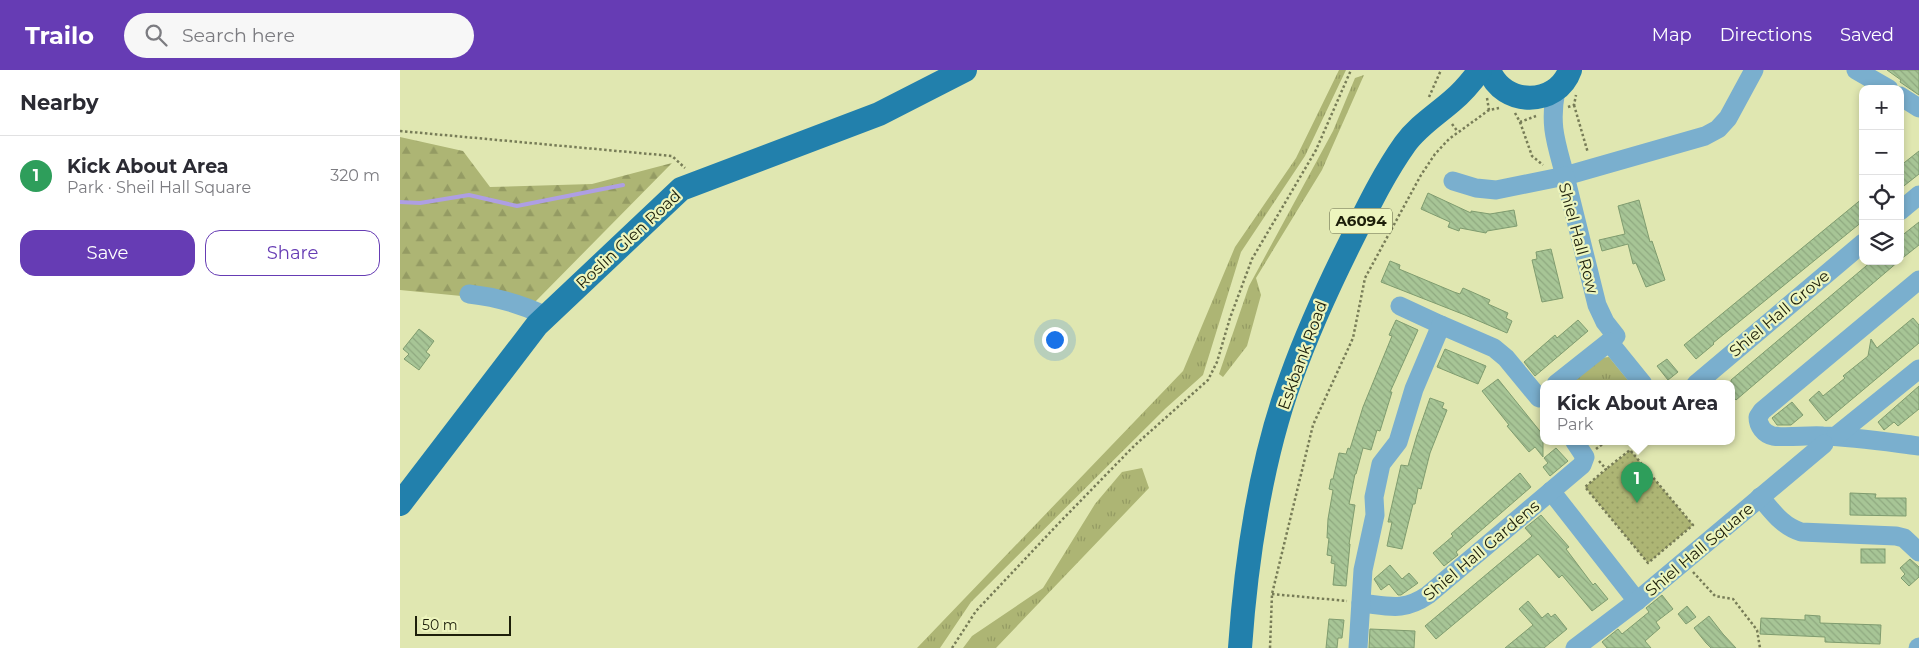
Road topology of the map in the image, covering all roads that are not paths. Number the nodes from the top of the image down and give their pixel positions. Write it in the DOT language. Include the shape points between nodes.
graph roads {
  1 [pos="965,70"];
  2 [pos="1480,70"];
  3 [pos="1489,70"];
  4 [pos="1570,70"];
  5 [pos="1856,70"];
  6 [pos="1746,74"];
  7 [pos="1882,85"];
  8 [pos="1556,90"];
  9 [pos="1515,95"];
  10 [pos="1904,99"];
  11 [pos="1453,100"];
  12 [pos="1919,108"];
  13 [pos="1553,129"];
  14 [pos="1565,176"];
  15 [pos="1453,181"];
  16 [pos="1919,195"];
  17 [pos="1904,208"];
  18 [pos="1859,246"];
  19 [pos="1919,280"];
  20 [pos="468,294"];
  21 [pos="1400,306"];
  22 [pos="546,316"];
  23 [pos="1441,325"];
  24 [pos="1609,342"];
  25 [pos="1919,369"];
  26 [pos="1561,380"];
  27 [pos="1640,380"];
  28 [pos="1701,380"];
  29 [pos="1540,396"];
  30 [pos="1830,440"];
  31 [pos="1919,446"];
  32 [pos="1586,452"];
  33 [pos="1551,491"];
  34 [pos="1760,497"];
  35 [pos="400,504"];
  36 [pos="1919,552"];
  37 [pos="1637,600"];
  38 [pos="1360,602"];
  39 [pos="1582,646"];
  40 [pos="1240,648"];
  41 [pos="1358,648"];
  1 -- 22 [label="main road, Roslin Glen Road" via="879,114 681,189"];
  2 -- 11 [label="main road, Eskbank Road / A6094"];
  3 -- 9 [label="main road" via="1497,84"];
  4 -- 8 [label="main road" via="1568,78"];
  5 -- 7 [label="street"];
  6 -- 14 [label="street" via="1728,118 1718,129 1705,136"];
  8 -- 9 [label="main road, Eskbank Road / A6094" via="1540,98"];
  8 -- 13 [label="street"];
  9 -- 11 [label="main road, Eskbank Road / A6094" via="1485,91"];
  9 -- 13 [label="street" via="1542,114"];
  10 -- 12 [label="street"];
  11 -- 40 [label="main road, Eskbank Road / A6094" via="1411,136 1380,184 1321,301 1294,370 1272,441 1254,527"];
  13 -- 14 [label="street"];
  14 -- 15 [label="street, Shiel Hall Row" via="1496,190"];
  14 -- 24 [label="street, Shiel Hall Row" via="1598,305 1616,336"];
  16 -- 17 [label="street"];
  18 -- 28 [label="street, Shiel Hall Grove"];
  19 -- 30 [label="street" via="1758,417 1760,427 1773,436 1805,435"];
  20 -- 22 [label="street" via="494,297"];
  21 -- 23 [label="street"];
  22 -- 35 [label="main road, Roslin Glen Road"];
  23 -- 29 [label="street" via="1494,348"];
  23 -- 38 [label="street" via="1414,389 1398,442 1381,464"];
  24 -- 26 [label="street"];
  24 -- 27 [label="street"];
  25 -- 30 [label="street, Shiel Hall Square"];
  30 -- 31 [label="street"];
  30 -- 34 [label="street, Shiel Hall Square"];
  32 -- 33 [label="street, Shiel Hall Gardens" via="1582,465"];
  33 -- 37 [label="street"];
  33 -- 38 [label="street, Shiel Hall Gardens" via="1415,604 1393,607"];
  34 -- 36 [label="street" via="1791,529 1896,536 1904,538"];
  34 -- 37 [label="street, Shiel Hall Square"];
  37 -- 39 [label="street, Shiel Hall Square"];
  38 -- 41 [label="street"];
}
